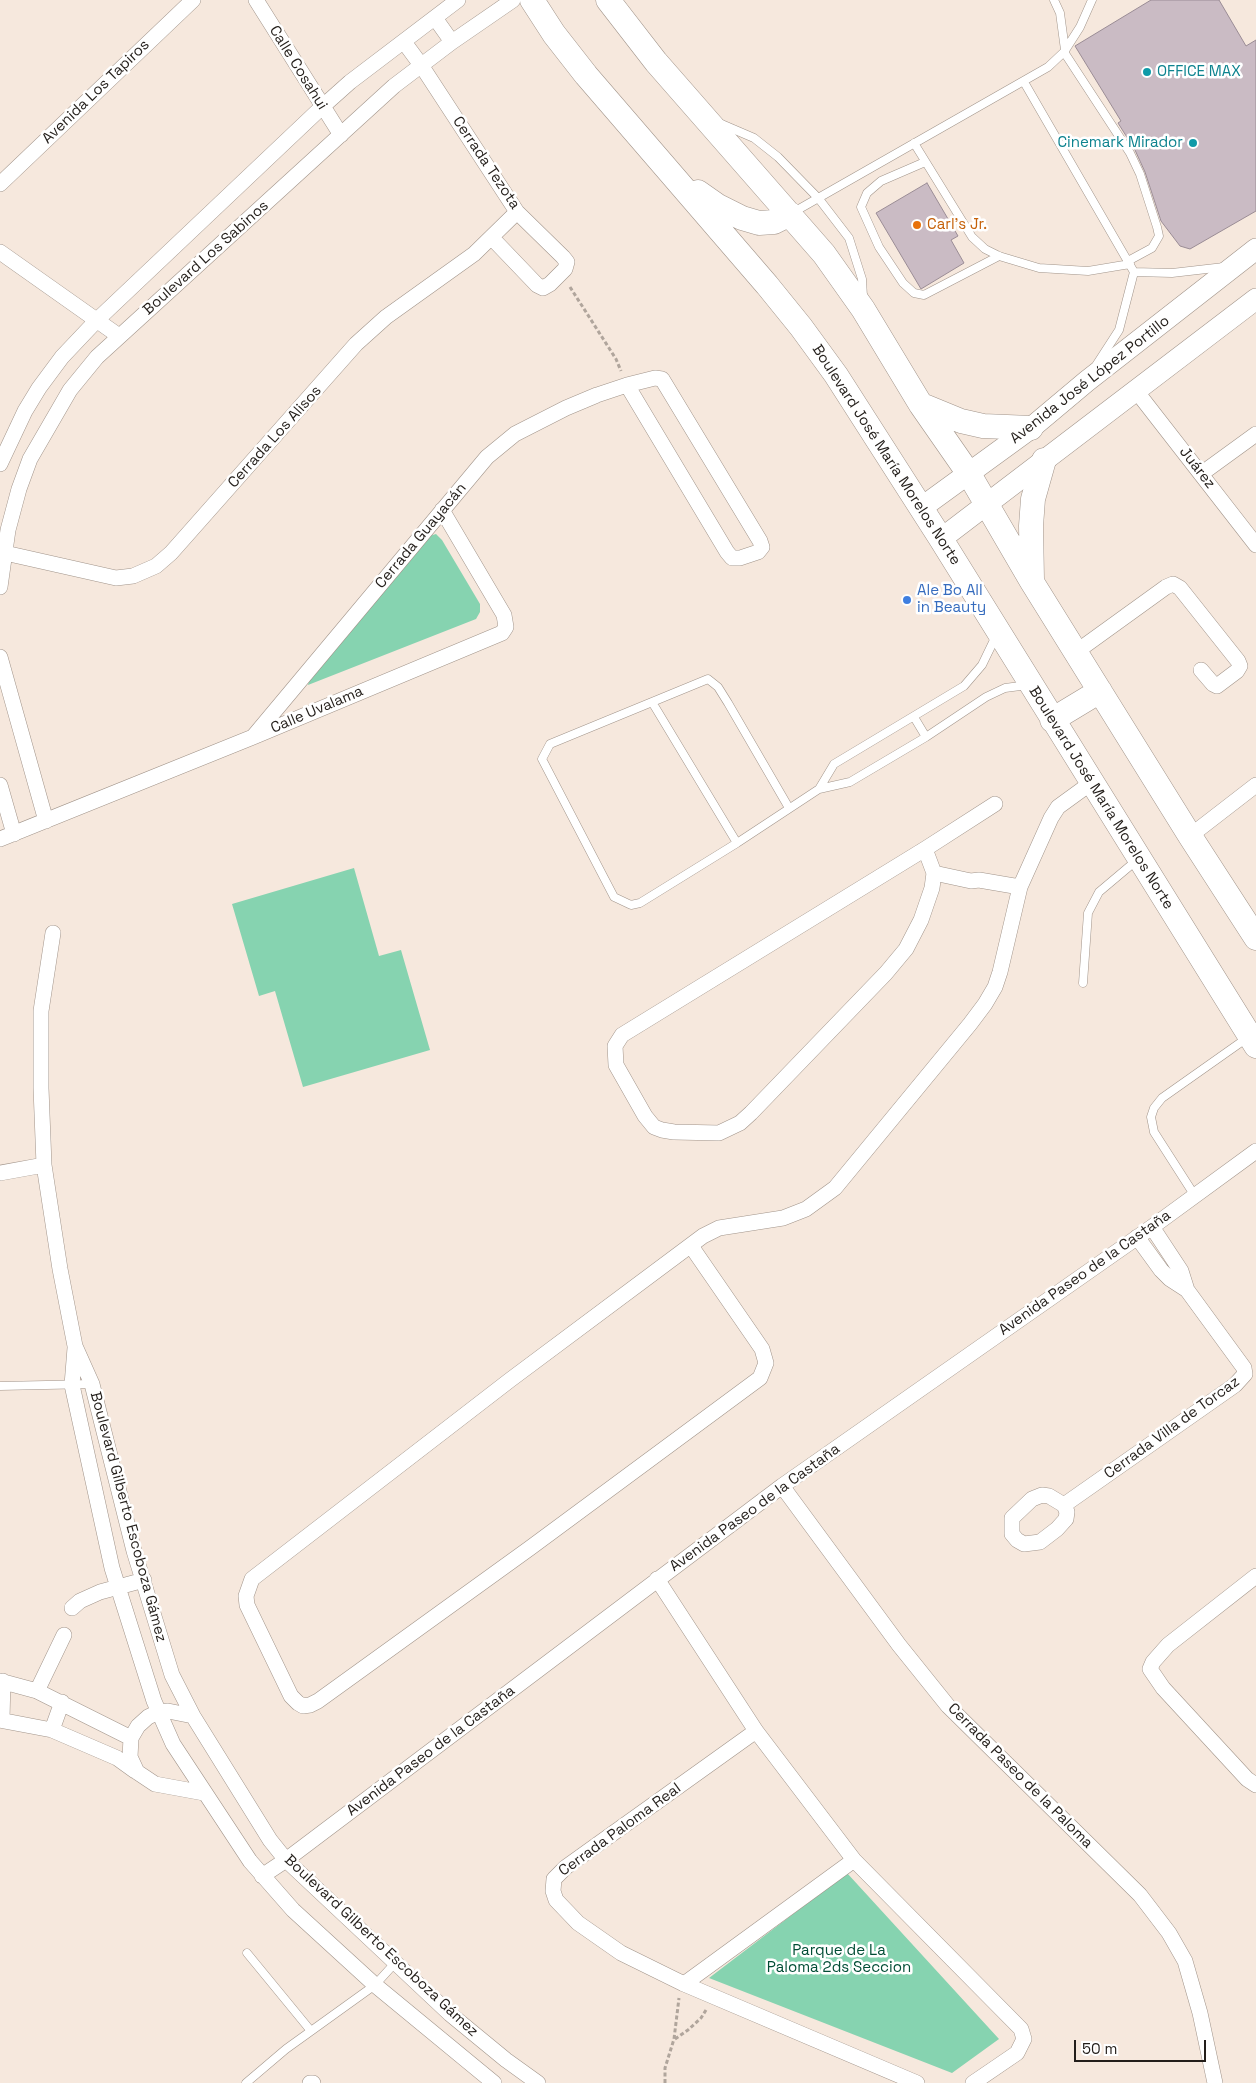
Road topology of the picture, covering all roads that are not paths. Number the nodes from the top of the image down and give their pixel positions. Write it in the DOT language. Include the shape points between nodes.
graph roads {
  1 [pos="193,0"];
  2 [pos="256,0"];
  3 [pos="458,0"];
  4 [pos="513,0"];
  5 [pos="532,0"];
  6 [pos="608,0"];
  7 [pos="1054,0"];
  8 [pos="1092,0"];
  9 [pos="435,18"];
  10 [pos="404,42"];
  11 [pos="452,42"];
  12 [pos="1064,51"];
  13 [pos="421,65"];
  14 [pos="1024,82"];
  15 [pos="322,107"];
  16 [pos="705,118"];
  17 [pos="341,135"];
  18 [pos="914,143"];
  19 [pos="925,162"];
  20 [pos="674,176"];
  21 [pos="0,184"];
  22 [pos="819,199"];
  23 [pos="517,212"];
  24 [pos="790,214"];
  25 [pos="492,238"];
  26 [pos="1256,249"];
  27 [pos="0,252"];
  28 [pos="999,256"];
  29 [pos="1235,265"];
  30 [pos="1131,266"];
  31 [pos="1256,299"];
  32 [pos="864,309"];
  33 [pos="97,320"];
  34 [pos="119,336"];
  35 [pos="1087,381"];
  36 [pos="627,385"];
  37 [pos="1137,392"];
  38 [pos="921,404"];
  39 [pos="1031,428"];
  40 [pos="1256,434"];
  41 [pos="1044,460"];
  42 [pos="0,464"];
  43 [pos="969,474"];
  44 [pos="1201,474"];
  45 [pos="987,505"];
  46 [pos="922,508"];
  47 [pos="442,510"];
  48 [pos="941,539"];
  49 [pos="1256,545"];
  50 [pos="5,553"];
  51 [pos="1032,582"];
  52 [pos="0,587"];
  53 [pos="998,631"];
  54 [pos="1076,652"];
  55 [pos="0,658"];
  56 [pos="1201,670"];
  57 [pos="1031,684"];
  58 [pos="1100,691"];
  59 [pos="652,702"];
  60 [pos="914,717"];
  61 [pos="1052,720"];
  62 [pos="253,737"];
  63 [pos="926,737"];
  64 [pos="1091,783"];
  65 [pos="0,785"];
  66 [pos="1256,785"];
  67 [pos="819,789"];
  68 [pos="995,804"];
  69 [pos="789,808"];
  70 [pos="46,821"];
  71 [pos="7,836"];
  72 [pos="1190,836"];
  73 [pos="737,843"];
  74 [pos="925,849"];
  75 [pos="1139,859"];
  76 [pos="934,873"];
  77 [pos="1019,893"];
  78 [pos="53,933"];
  79 [pos="1256,938"];
  80 [pos="1083,983"];
  81 [pos="1253,1041"];
  82 [pos="1256,1151"];
  83 [pos="44,1165"];
  84 [pos="0,1173"];
  85 [pos="1195,1196"];
  86 [pos="1152,1227"];
  87 [pos="1137,1237"];
  88 [pos="692,1246"];
  89 [pos="1187,1290"];
  90 [pos="76,1346"];
  91 [pos="92,1384"];
  92 [pos="72,1385"];
  93 [pos="0,1386"];
  94 [pos="782,1486"];
  95 [pos="1064,1505"];
  96 [pos="1256,1576"];
  97 [pos="144,1580"];
  98 [pos="657,1580"];
  99 [pos="118,1587"];
  100 [pos="72,1608"];
  101 [pos="64,1635"];
  102 [pos="2,1681"];
  103 [pos="38,1691"];
  104 [pos="62,1702"];
  105 [pos="158,1712"];
  106 [pos="193,1716"];
  107 [pos="1,1720"];
  108 [pos="52,1730"];
  109 [pos="756,1731"];
  110 [pos="131,1738"];
  111 [pos="137,1772"];
  112 [pos="1256,1785"];
  113 [pos="204,1793"];
  114 [pos="286,1860"];
  115 [pos="854,1860"];
  116 [pos="262,1876"];
  117 [pos="247,1953"];
  118 [pos="395,1963"];
  119 [pos="684,1984"];
  120 [pos="375,1985"];
  121 [pos="311,2031"];
  122 [pos="246,2083"];
  123 [pos="494,2083"];
  124 [pos="538,2083"];
  125 [pos="917,2083"];
  126 [pos="973,2083"];
  127 [pos="1215,2083"];
  1 -- 21 [label="street, Avenida Los Tapiros"];
  2 -- 15 [label="street, Calle Cosahui"];
  3 -- 9 [label="street, Boulevard Los Sabinos"];
  4 -- 11 [label="street, Boulevard Los Sabinos"];
  5 -- 20 [label="main road, Boulevard José María Morelos Norte" via="554,34 619,116"];
  6 -- 16 [label="main road"];
  7 -- 12 [label="lane" via="1060,13"];
  8 -- 12 [label="lane"];
  9 -- 10 [label="street, Boulevard Los Sabinos"];
  9 -- 11 [label="street"];
  10 -- 13 [label="street, Cerrada Tezota"];
  10 -- 15 [label="street, Boulevard Los Sabinos"];
  11 -- 13 [label="street, Boulevard Los Sabinos"];
  12 -- 14 [label="lane" via="1048,67"];
  12 -- 30 [label="lane" via="1130,153 1158,227 1159,236 1152,248"];
  13 -- 17 [label="street, Boulevard Los Sabinos"];
  13 -- 23 [label="street, Cerrada Tezota"];
  14 -- 18 [label="lane"];
  14 -- 30 [label="lane"];
  15 -- 17 [label="street, Calle Cosahui"];
  15 -- 33 [label="street, Boulevard Los Sabinos"];
  16 -- 22 [label="lane" via="754,138 778,157"];
  16 -- 24 [label="main road"];
  17 -- 34 [label="street, Boulevard Los Sabinos"];
  18 -- 19 [label="lane"];
  18 -- 22 [label="lane"];
  19 -- 28 [label="lane" via="972,237"];
  19 -- 28 [label="lane" via="881,181 867,193 861,207 880,247 903,283 914,293 924,295"];
  20 -- 24 [label="main road" via="742,218 759,223 774,222"];
  20 -- 46 [label="main road, Boulevard José María Morelos Norte" via="802,327"];
  22 -- 24 [label="lane"];
  22 -- 32 [label="lane" via="849,238 862,279"];
  23 -- 25 [label="street, Cerrada Los Alisos"];
  23 -- 25 [label="street, Cerrada Tezota" via="567,262 561,274 543,288 537,285"];
  24 -- 32 [label="main road"];
  25 -- 50 [label="street, Cerrada Los Alisos" via="386,317 356,344 183,540 156,566 133,576 116,578"];
  26 -- 29 [label="main road, Avenida José López Portillo"];
  27 -- 33 [label="street"];
  28 -- 30 [label="lane" via="1039,268 1088,272"];
  29 -- 30 [label="lane" via="1172,273"];
  29 -- 35 [label="main road, Avenida José López Portillo"];
  30 -- 35 [label="lane" via="1119,330"];
  31 -- 37 [label="main road"];
  32 -- 38 [label="main road"];
  33 -- 34 [label="street"];
  33 -- 42 [label="street, Boulevard Los Sabinos" via="62,357 39,388"];
  34 -- 50 [label="street, Boulevard Los Sabinos" via="70,390 30,459 10,522"];
  35 -- 39 [label="main road, Avenida José López Portillo"];
  36 -- 36 [label="street, Cerrada Guayacán" via="732,558 758,552 762,546 760,541 666,383 655,378"];
  36 -- 47 [label="street, Cerrada Guayacán" via="566,408 515,434 487,457"];
  37 -- 41 [label="main road"];
  37 -- 44 [label="street, Juárez"];
  38 -- 39 [label="main road" via="961,421 983,426"];
  38 -- 43 [label="main road"];
  39 -- 43 [label="main road, Avenida José López Portillo"];
  40 -- 44 [label="street"];
  41 -- 45 [label="main road"];
  41 -- 51 [label="main road" via="1030,526"];
  43 -- 45 [label="main road"];
  43 -- 46 [label="main road, Avenida José López Portillo"];
  44 -- 49 [label="street, Juárez"];
  45 -- 48 [label="main road"];
  45 -- 51 [label="main road"];
  46 -- 48 [label="main road, Boulevard José María Morelos Norte"];
  47 -- 62 [label="street, Cerrada Guayacán"];
  47 -- 62 [label="street, Calle Uvalama" via="504,616 504,630"];
  48 -- 53 [label="main road, Boulevard José María Morelos Norte"];
  50 -- 52 [label="street, Boulevard Los Sabinos"];
  51 -- 54 [label="main road"];
  53 -- 57 [label="main road, Boulevard José María Morelos Norte"];
  53 -- 60 [label="lane" via="982,665 964,686"];
  54 -- 56 [label="street" via="1173,584 1180,588 1240,666 1217,686"];
  54 -- 58 [label="main road"];
  55 -- 70 [label="street"];
  57 -- 61 [label="main road, Boulevard José María Morelos Norte"];
  57 -- 63 [label="lane" via="1005,688 992,694"];
  58 -- 61 [label="main road"];
  58 -- 72 [label="main road"];
  59 -- 69 [label="lane" via="708,679 718,687"];
  59 -- 73 [label="lane"];
  59 -- 73 [label="lane" via="550,744 542,759 614,897 631,905 640,903"];
  60 -- 63 [label="lane"];
  60 -- 67 [label="lane" via="834,764"];
  61 -- 64 [label="main road, Boulevard José María Morelos Norte"];
  62 -- 70 [label="street, Calle Uvalama"];
  63 -- 67 [label="lane" via="850,782"];
  64 -- 75 [label="main road, Boulevard José María Morelos Norte"];
  64 -- 77 [label="street" via="1058,807"];
  65 -- 71 [label="street"];
  66 -- 72 [label="street"];
  67 -- 69 [label="lane"];
  68 -- 74 [label="street"];
  69 -- 73 [label="lane"];
  70 -- 71 [label="street, Calle Uvalama"];
  72 -- 79 [label="main road"];
  74 -- 76 [label="street"];
  74 -- 76 [label="street" via="622,1035 615,1046 616,1065 654,1127 674,1132 719,1133 740,1123 906,949 921,920"];
  75 -- 80 [label="lane" via="1099,892 1088,913"];
  75 -- 81 [label="main road, Boulevard José María Morelos Norte"];
  76 -- 77 [label="street" via="971,881 976,887"];
  77 -- 88 [label="street" via="1000,972 985,1004 835,1188 806,1209 782,1218 720,1228"];
  78 -- 83 [label="street, Boulevard Gilberto Escoboza Gámez" via="41,1011"];
  81 -- 85 [label="lane" via="1162,1098 1154,1108 1151,1117 1154,1132"];
  82 -- 85 [label="street, Avenida Paseo de la Castaña"];
  83 -- 84 [label="street"];
  83 -- 90 [label="street, Boulevard Gilberto Escoboza Gámez"];
  85 -- 86 [label="street, Avenida Paseo de la Castaña"];
  86 -- 87 [label="street, Avenida Paseo de la Castaña"];
  86 -- 89 [label="street, Cerrada Villa de Torcaz" via="1181,1271"];
  87 -- 89 [label="street, Cerrada Villa de Torcaz" via="1161,1270"];
  87 -- 94 [label="street, Avenida Paseo de la Castaña"];
  88 -- 88 [label="street" via="510,1380 252,1579 246,1596 247,1605 291,1696 298,1703 303,1706 318,1701 760,1378 766,1363 762,1349"];
  89 -- 95 [label="street, Cerrada Villa de Torcaz" via="1244,1368 1245,1374"];
  90 -- 91 [label="street, Boulevard Gilberto Escoboza Gámez"];
  90 -- 92 [label="street, Boulevard Gilberto Escoboza Gámez"];
  91 -- 92 [label="lane"];
  91 -- 97 [label="street, Boulevard Gilberto Escoboza Gámez"];
  92 -- 93 [label="lane"];
  92 -- 99 [label="street, Boulevard Gilberto Escoboza Gámez"];
  94 -- 98 [label="street, Avenida Paseo de la Castaña"];
  94 -- 127 [label="street, Cerrada Paseo de la Paloma" via="948,1706 1140,1894 1169,1933 1185,1961"];
  96 -- 112 [label="street" via="1168,1645 1152,1662 1150,1669 1163,1688"];
  97 -- 99 [label="street"];
  97 -- 106 [label="street, Boulevard Gilberto Escoboza Gámez" via="172,1675"];
  98 -- 109 [label="street"];
  98 -- 114 [label="street, Avenida Paseo de la Castaña"];
  99 -- 100 [label="street" via="80,1601"];
  99 -- 105 [label="street, Boulevard Gilberto Escoboza Gámez"];
  101 -- 103 [label="street"];
  102 -- 103 [label="street"];
  102 -- 107 [label="street"];
  103 -- 104 [label="street"];
  104 -- 108 [label="street"];
  104 -- 110 [label="street"];
  105 -- 106 [label="street"];
  105 -- 110 [label="street" via="138,1726"];
  105 -- 113 [label="street, Boulevard Gilberto Escoboza Gámez" via="172,1744"];
  106 -- 114 [label="street, Boulevard Gilberto Escoboza Gámez" via="270,1840"];
  107 -- 108 [label="street"];
  108 -- 111 [label="street" via="117,1758"];
  109 -- 115 [label="street"];
  109 -- 119 [label="street, Cerrada Paloma Real" via="554,1878 556,1900 578,1923 621,1952"];
  110 -- 111 [label="street" via="130,1758"];
  111 -- 113 [label="street" via="155,1784"];
  113 -- 116 [label="street, Boulevard Gilberto Escoboza Gámez"];
  114 -- 116 [label="street, Avenida Paseo de la Castaña"];
  114 -- 118 [label="street, Boulevard Gilberto Escoboza Gámez"];
  115 -- 119 [label="street"];
  115 -- 126 [label="street" via="1021,2029 1024,2039 1017,2053"];
  116 -- 120 [label="street, Boulevard Gilberto Escoboza Gámez" via="293,1910"];
  117 -- 121 [label="lane"];
  118 -- 120 [label="lane"];
  118 -- 124 [label="street, Boulevard Gilberto Escoboza Gámez" via="457,2020"];
  119 -- 125 [label="street, Cerrada Paloma Real"];
  120 -- 121 [label="lane"];
  120 -- 123 [label="street, Boulevard Gilberto Escoboza Gámez"];
  121 -- 122 [label="lane"];
}
